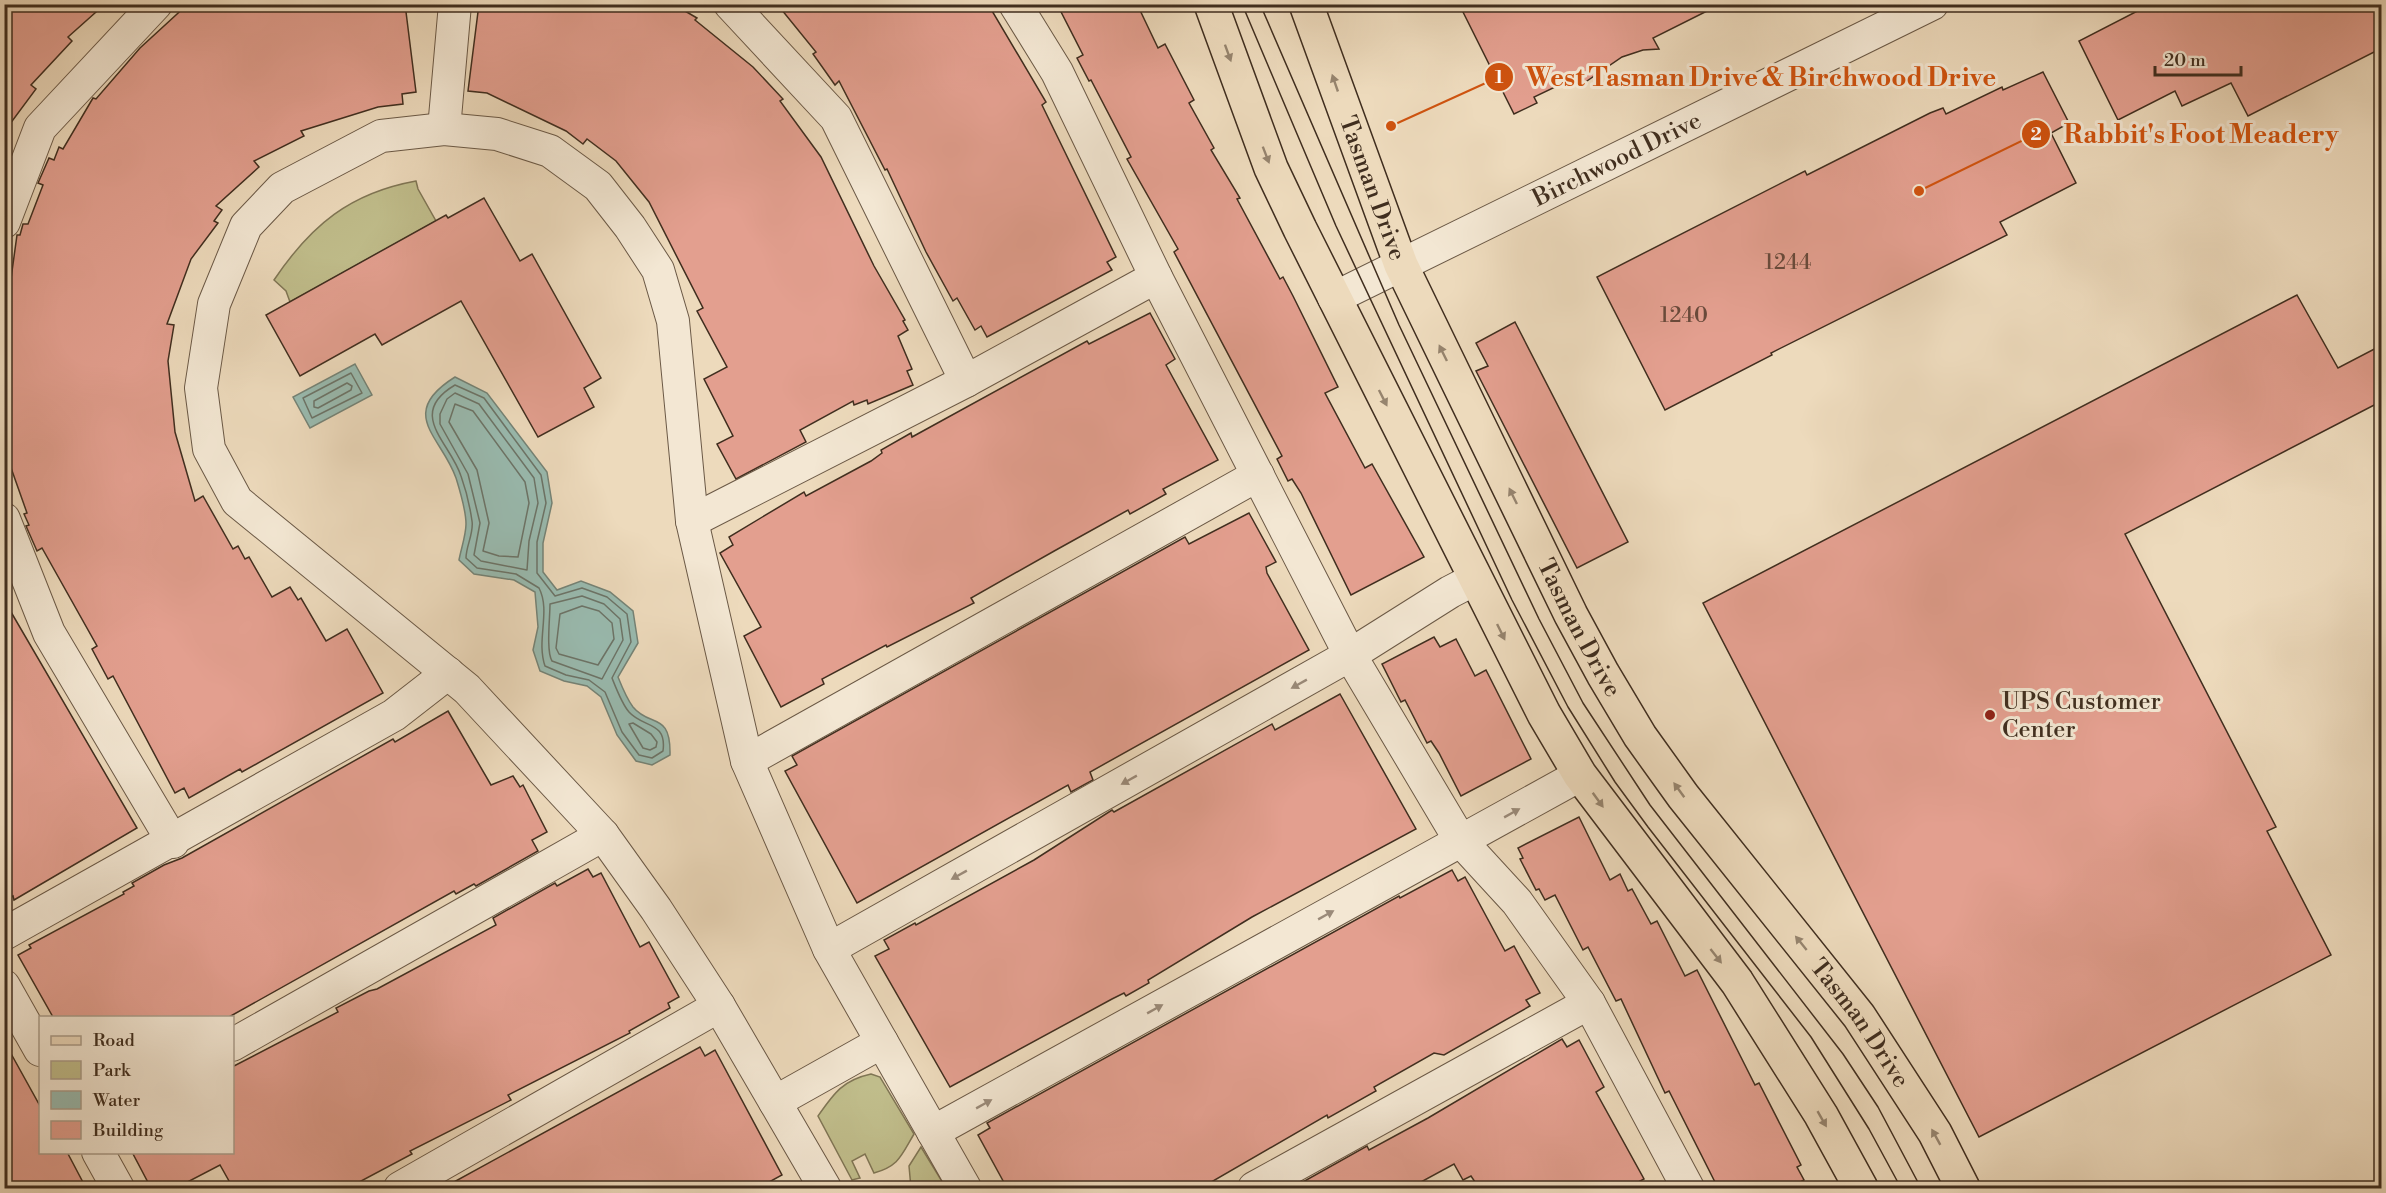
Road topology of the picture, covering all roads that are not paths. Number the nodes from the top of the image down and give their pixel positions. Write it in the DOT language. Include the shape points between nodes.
graph roads {
  1 [pos="156,4"];
  2 [pos="455,4"];
  3 [pos="730,4"];
  4 [pos="1015,4"];
  5 [pos="1211,4"];
  6 [pos="1306,4"];
  7 [pos="1932,4"];
  8 [pos="444,129"];
  9 [pos="4,222"];
  10 [pos="1401,265"];
  11 [pos="1156,277"];
  12 [pos="1334,298"];
  13 [pos="966,381"];
  14 [pos="1258,475"];
  15 [pos="4,519"];
  16 [pos="692,521"];
  17 [pos="1475,579"];
  18 [pos="1350,655"];
  19 [pos="448,673"];
  20 [pos="747,761"];
  21 [pos="1580,775"];
  22 [pos="603,835"];
  23 [pos="1460,840"];
  24 [pos="173,842"];
  25 [pos="4,934"];
  26 [pos="829,949"];
  27 [pos="4,986"];
  28 [pos="1589,1003"];
  29 [pos="719,1006"];
  30 [pos="882,1042"];
  31 [pos="234,1044"];
  32 [pos="39,1048"];
  33 [pos="775,1102"];
  34 [pos="933,1132"];
  35 [pos="99,1154"];
  36 [pos="1685,1187"];
  37 [pos="118,1188"];
  38 [pos="400,1188"];
  39 [pos="825,1188"];
  40 [pos="965,1188"];
  41 [pos="1254,1188"];
  42 [pos="1861,1188"];
  43 [pos="1963,1188"];
  1 -- 9 [label="street" via="40,128"];
  2 -- 8 [label="street"];
  3 -- 13 [label="street" via="836,118"];
  4 -- 11 [label="street" via="1057,72"];
  5 -- 12 [label="main road, one-way" via="1271,168"];
  10 -- 6 [label="main road, Tasman Drive, one-way"];
  7 -- 10 [label="street, Birchwood Drive"];
  8 -- 16 [label="street" via="497,134 550,152 598,186 658,270 673,321"];
  8 -- 19 [label="street" via="381,136 282,188 246,226 214,304 201,388 209,449 237,501"];
  10 -- 12 [label="street, Birchwood Drive"];
  43 -- 10 [label="main road, Tasman Drive, one-way" via="1923,1114 1859,1016 1683,796 1630,718 1571,615"];
  11 -- 13 [label="street"];
  11 -- 14 [label="street"];
  12 -- 17 [label="main road, one-way"];
  13 -- 16 [label="street"];
  14 -- 18 [label="street"];
  14 -- 20 [label="street"];
  15 -- 24 [label="street" via="49,633"];
  16 -- 20 [label="street"];
  17 -- 18 [label="street"];
  17 -- 21 [label="main road, one-way" via="1515,661"];
  18 -- 23 [label="street"];
  18 -- 26 [label="street, one-way"];
  19 -- 22 [label="street"];
  19 -- 24 [label="street" via="394,715"];
  20 -- 26 [label="street"];
  23 -- 21 [label="street, one-way"];
  21 -- 42 [label="main road, one-way" via="1737,982 1821,1115"];
  22 -- 29 [label="street"];
  22 -- 31 [label="street"];
  23 -- 28 [label="street" via="1516,902"];
  34 -- 23 [label="street, one-way"];
  24 -- 25 [label="street"];
  26 -- 30 [label="street"];
  27 -- 32 [label="street"];
  28 -- 36 [label="street"];
  28 -- 41 [label="street"];
  29 -- 33 [label="street"];
  29 -- 38 [label="street"];
  30 -- 33 [label="street"];
  30 -- 34 [label="street"];
  33 -- 39 [label="street"];
  34 -- 40 [label="street"];
  35 -- 37 [label="street"];
}
